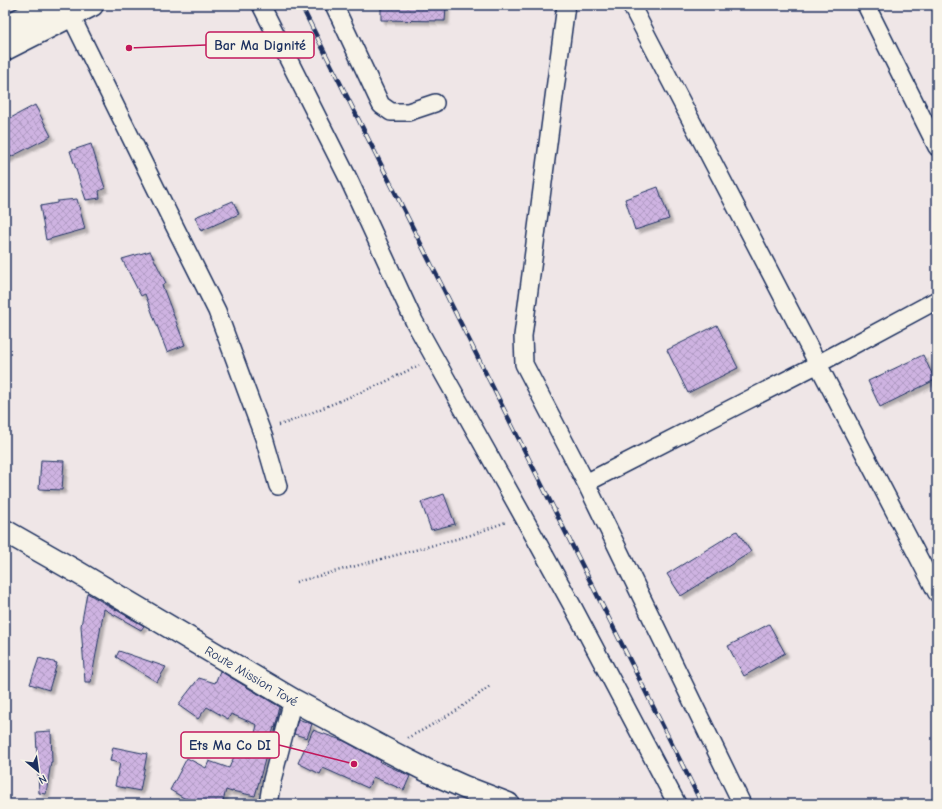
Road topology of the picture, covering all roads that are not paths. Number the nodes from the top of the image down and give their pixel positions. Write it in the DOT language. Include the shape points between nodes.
graph roads {
  1 [pos="49,5"];
  2 [pos="92,5"];
  3 [pos="261,5"];
  4 [pos="334,5"];
  5 [pos="566,5"];
  6 [pos="631,5"];
  7 [pos="866,5"];
  8 [pos="71,16"];
  9 [pos="5,27"];
  10 [pos="5,49"];
  11 [pos="435,103"];
  12 [pos="937,147"];
  13 [pos="937,300"];
  14 [pos="818,364"];
  15 [pos="586,483"];
  16 [pos="278,486"];
  17 [pos="5,531"];
  18 [pos="937,593"];
  19 [pos="293,700"];
  20 [pos="268,804"];
  21 [pos="508,804"];
  22 [pos="677,804"];
  23 [pos="742,804"];
  1 -- 9 [label="street"];
  2 -- 8 [label="street"];
  3 -- 22 [label="street" via="349,180 414,321 524,516"];
  4 -- 11 [label="street" via="381,105 391,112 408,112"];
  5 -- 15 [label="street" via="523,351 524,364"];
  6 -- 14 [label="street"];
  7 -- 12 [label="street"];
  8 -- 10 [label="street"];
  8 -- 16 [label="street" via="218,311 261,430"];
  13 -- 14 [label="street"];
  14 -- 15 [label="street"];
  14 -- 18 [label="street"];
  15 -- 23 [label="street"];
  17 -- 19 [label="street, Route Mission Tové"];
  19 -- 20 [label="street"];
  19 -- 21 [label="street, Route Mission Tové" via="426,770"];
}
